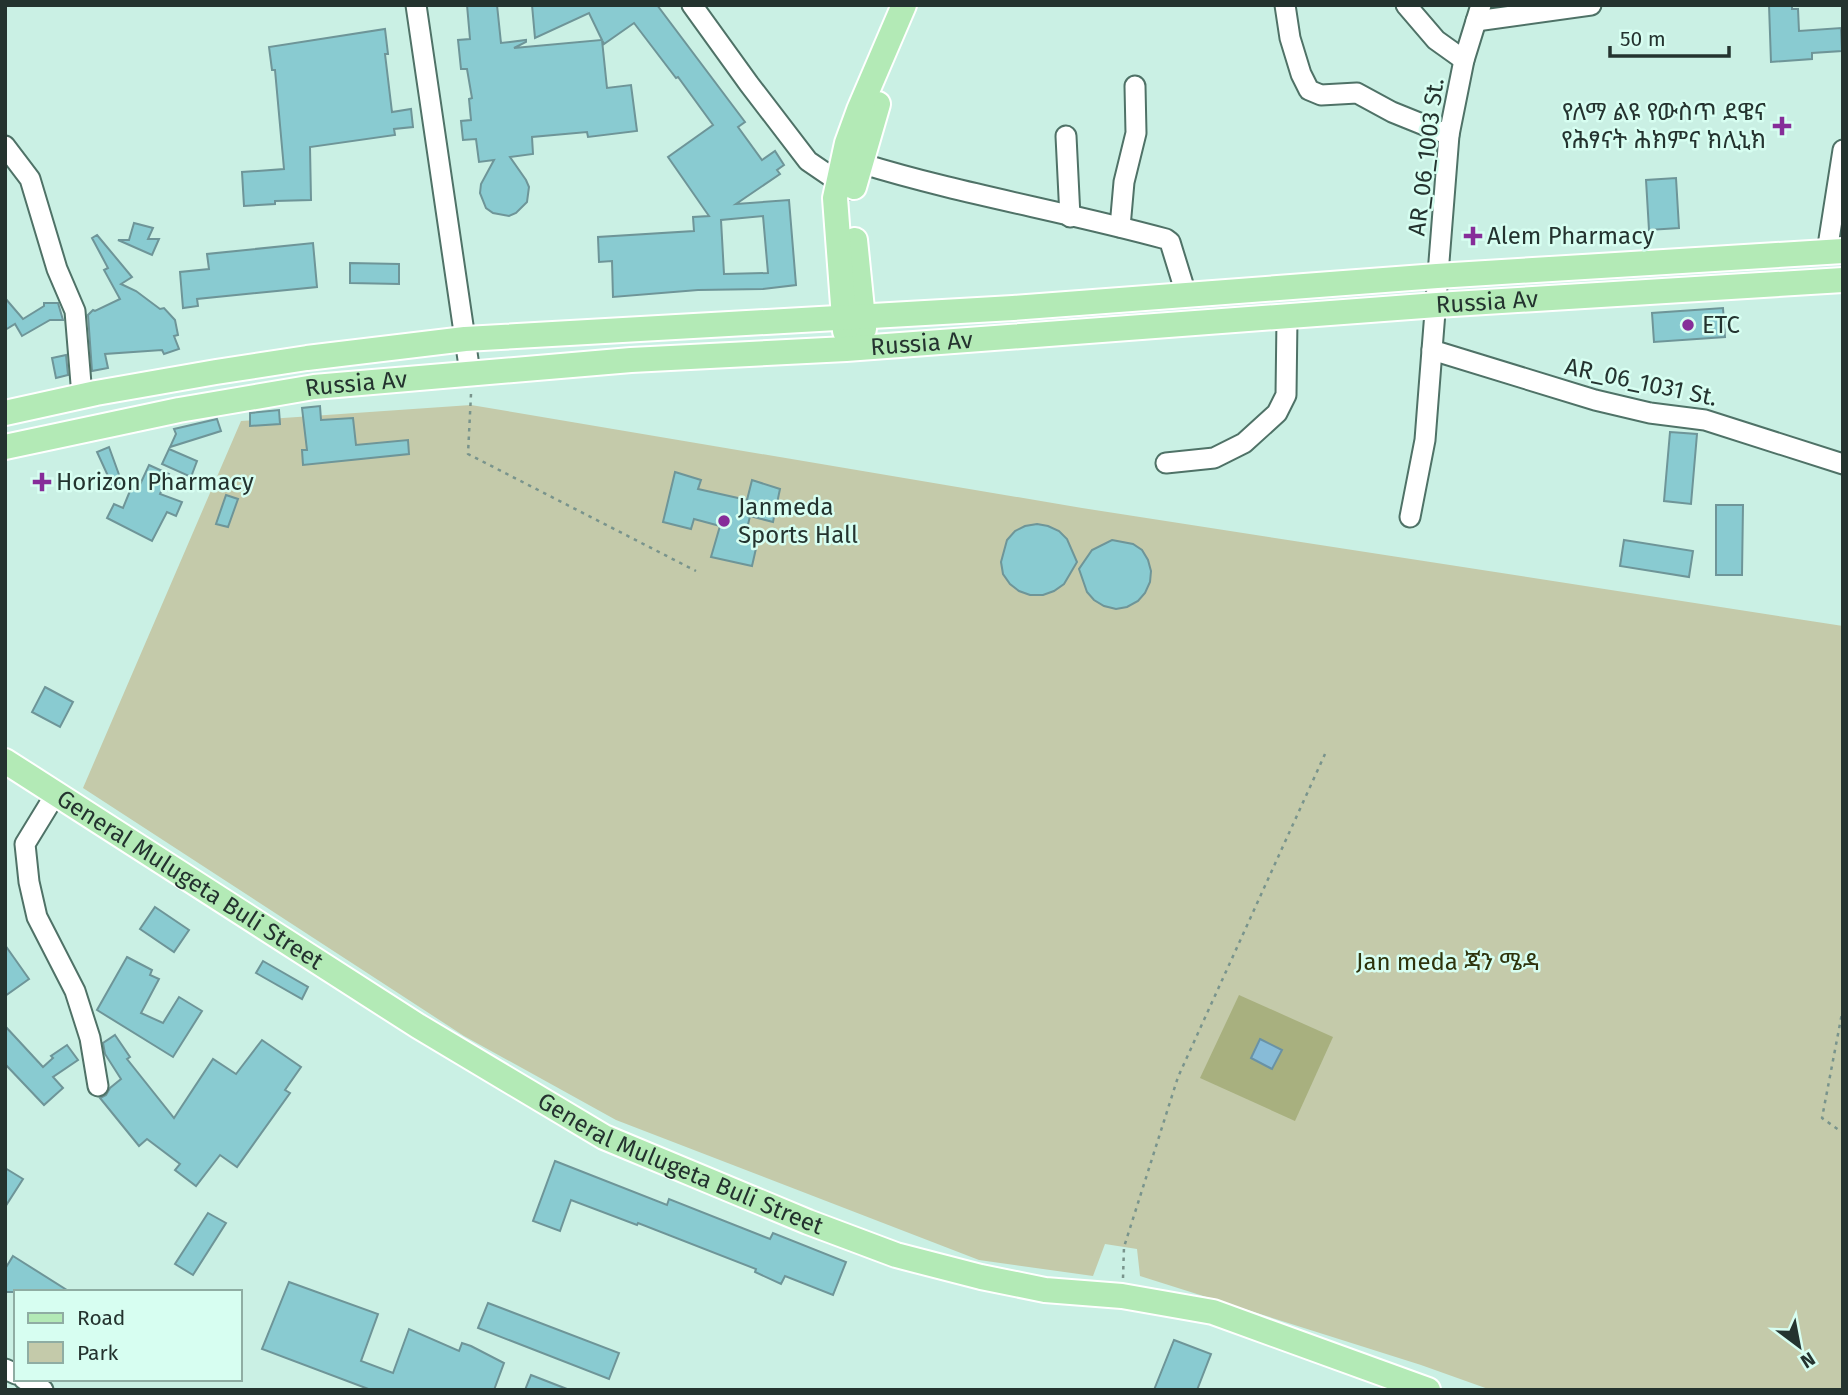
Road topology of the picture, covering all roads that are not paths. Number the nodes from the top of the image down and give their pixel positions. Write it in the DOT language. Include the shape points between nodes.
graph roads {
  1 [pos="416,5"];
  2 [pos="692,5"];
  3 [pos="904,5"];
  4 [pos="922,5"];
  5 [pos="1284,5"];
  6 [pos="1406,5"];
  7 [pos="1591,5"];
  8 [pos="1479,13"];
  9 [pos="1464,60"];
  10 [pos="1135,86"];
  11 [pos="1449,135"];
  12 [pos="1066,136"];
  13 [pos="5,146"];
  14 [pos="1843,150"];
  15 [pos="860,163"];
  16 [pos="846,187"];
  17 [pos="1070,217"];
  18 [pos="1120,227"];
  19 [pos="1835,251"];
  20 [pos="1437,276"];
  21 [pos="1843,280"];
  22 [pos="1186,294"];
  23 [pos="1437,305"];
  24 [pos="854,316"];
  25 [pos="1287,318"];
  26 [pos="465,339"];
  27 [pos="855,348"];
  28 [pos="1432,350"];
  29 [pos="470,373"];
  30 [pos="82,396"];
  31 [pos="40,404"];
  32 [pos="5,412"];
  33 [pos="47,438"];
  34 [pos="5,447"];
  35 [pos="1166,463"];
  36 [pos="1843,464"];
  37 [pos="1410,517"];
  38 [pos="5,761"];
  39 [pos="55,795"];
  40 [pos="98,1086"];
  41 [pos="27,1381"];
  42 [pos="43,1390"];
  43 [pos="1428,1390"];
  1 -- 26 [label="street"];
  2 -- 16 [label="street" via="808,161"];
  3 -- 16 [label="main road" via="848,143"];
  4 -- 15 [label="main road" via="879,101"];
  5 -- 11 [label="street" via="1290,38 1309,90 1321,95 1357,93"];
  6 -- 9 [label="street" via="1436,40"];
  7 -- 8 [label="street"];
  8 -- 9 [label="street, AR_06_1003 St."];
  9 -- 11 [label="street, AR_06_1003 St."];
  10 -- 18 [label="street" via="1136,132 1124,182"];
  11 -- 20 [label="street, AR_06_1003 St."];
  12 -- 17 [label="street"];
  13 -- 30 [label="street" via="30,179 75,312"];
  14 -- 19 [label="street"];
  15 -- 16 [label="main road"];
  15 -- 17 [label="street"];
  16 -- 24 [label="main road" via="851,205"];
  17 -- 18 [label="street"];
  18 -- 22 [label="street" via="1170,242"];
  19 -- 20 [label="main road, Russia Av"];
  20 -- 22 [label="main road, Russia Av"];
  20 -- 23 [label="street, AR_06_1003 St."];
  21 -- 23 [label="main road, Russia Av"];
  22 -- 24 [label="main road, Russia Av"];
  23 -- 25 [label="main road, Russia Av"];
  23 -- 28 [label="street"];
  24 -- 26 [label="main road, Russia Av"];
  24 -- 27 [label="main road"];
  25 -- 27 [label="main road, Russia Av"];
  25 -- 35 [label="street" via="1286,396 1277,413 1244,443 1214,458"];
  26 -- 29 [label="street"];
  26 -- 30 [label="main road, Russia Av" via="307,358"];
  27 -- 29 [label="main road, Russia Av"];
  28 -- 36 [label="street, AR_06_1031 St." via="1639,411 1706,420"];
  28 -- 37 [label="street" via="1425,440"];
  29 -- 33 [label="main road, Russia Av" via="314,387"];
  30 -- 31 [label="main road, Russia Av"];
  31 -- 32 [label="main road, Russia Av"];
  31 -- 33 [label="main road"];
  33 -- 34 [label="main road, Russia Av"];
  38 -- 39 [label="main road, General Mulugeta Buli Street"];
  39 -- 40 [label="street" via="25,844 29,882 37,917 75,991 90,1038"];
  39 -- 43 [label="main road, General Mulugeta Buli Street" via="407,1019 604,1136 896,1255 1045,1290 1122,1296 1213,1312"];
  41 -- 42 [label="street"];
}
